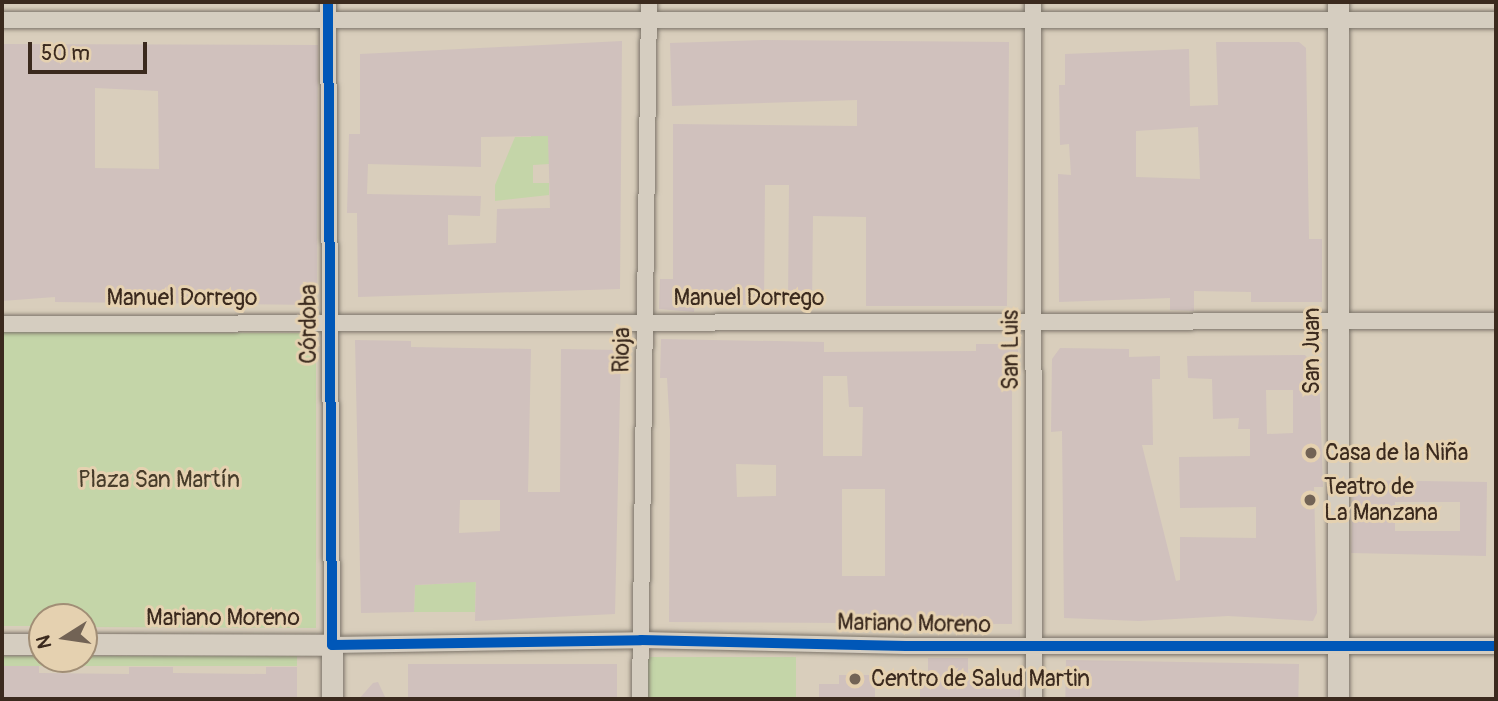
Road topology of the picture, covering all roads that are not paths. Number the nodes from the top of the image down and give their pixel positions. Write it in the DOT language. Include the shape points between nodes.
graph roads {
  1 [pos="328,2"];
  2 [pos="649,2"];
  3 [pos="1033,2"];
  4 [pos="1338,11"];
  5 [pos="2,20"];
  6 [pos="648,20"];
  7 [pos="1033,20"];
  8 [pos="1496,20"];
  9 [pos="328,21"];
  10 [pos="645,320"];
  11 [pos="330,321"];
  12 [pos="1034,321"];
  13 [pos="1338,321"];
  14 [pos="1496,321"];
  15 [pos="2,324"];
  16 [pos="641,639"];
  17 [pos="2,644"];
  18 [pos="28,644"];
  19 [pos="98,644"];
  20 [pos="332,645"];
  21 [pos="1034,646"];
  22 [pos="1338,646"];
  23 [pos="1496,646"];
  24 [pos="332,699"];
  25 [pos="640,699"];
  26 [pos="1034,699"];
  27 [pos="1338,699"];
  1 -- 9 [label="street, Córdoba"];
  2 -- 6 [label="street, Rioja"];
  3 -- 7 [label="street, San Luis"];
  4 -- 7 [label="street"];
  4 -- 8 [label="street"];
  4 -- 13 [label="main road, San Juan"];
  5 -- 9 [label="street"];
  6 -- 7 [label="street"];
  6 -- 9 [label="street"];
  6 -- 10 [label="street, Rioja"];
  7 -- 12 [label="street, San Luis"];
  9 -- 11 [label="street, Córdoba"];
  10 -- 11 [label="street, Manuel Dorrego"];
  10 -- 12 [label="street, Manuel Dorrego"];
  10 -- 16 [label="street, Rioja"];
  11 -- 15 [label="street, Manuel Dorrego"];
  11 -- 20 [label="street, Córdoba"];
  12 -- 13 [label="street, Manuel Dorrego"];
  12 -- 21 [label="street, San Luis"];
  13 -- 14 [label="street, Manuel Dorrego"];
  13 -- 22 [label="main road, San Juan"];
  16 -- 20 [label="street, Mariano Moreno"];
  16 -- 21 [label="street, Mariano Moreno"];
  16 -- 25 [label="street, Rioja"];
  17 -- 18 [label="main road"];
  19 -- 20 [label="main road, Mariano Moreno"];
  20 -- 24 [label="main road, Córdoba"];
  21 -- 22 [label="street, Mariano Moreno"];
  21 -- 26 [label="street, San Luis"];
  22 -- 23 [label="street, Mariano Moreno"];
  22 -- 27 [label="main road, San Juan"];
}
